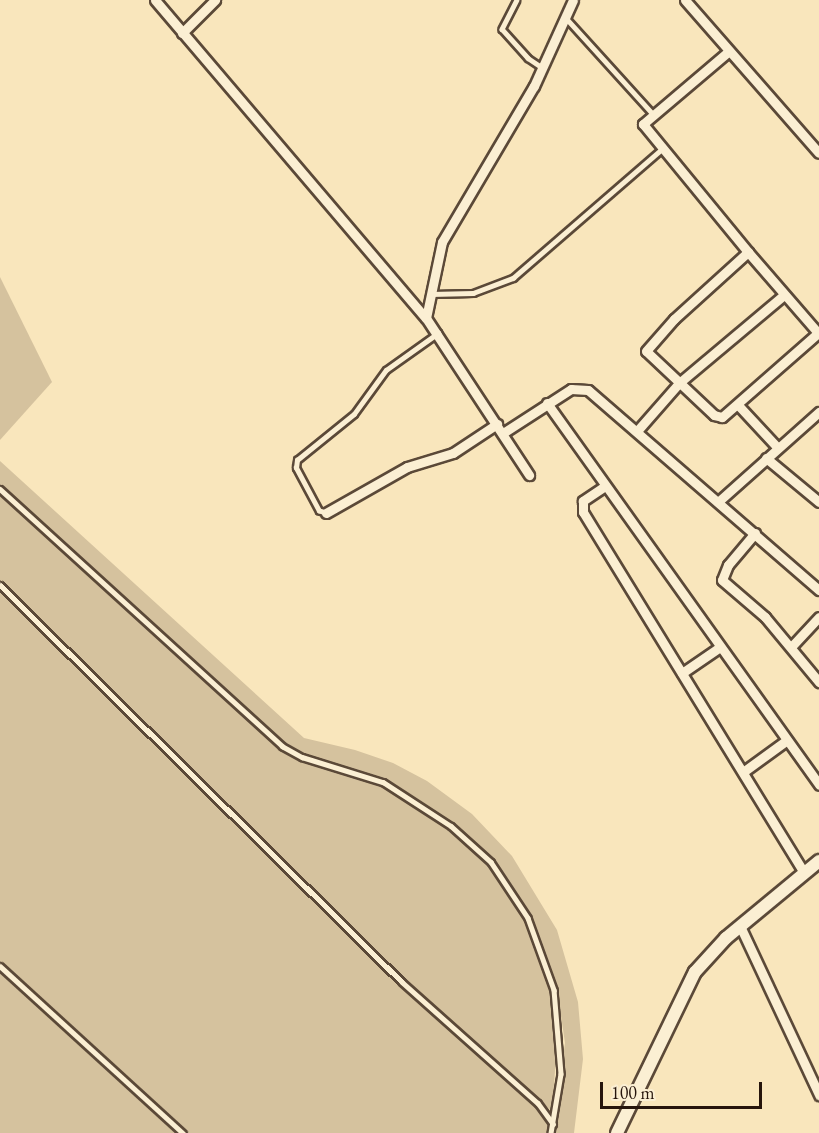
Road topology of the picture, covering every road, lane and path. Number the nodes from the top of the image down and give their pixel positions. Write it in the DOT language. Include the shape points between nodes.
graph roads {
  1 [pos="155,0"];
  2 [pos="215,0"];
  3 [pos="517,0"];
  4 [pos="573,0"];
  5 [pos="685,0"];
  6 [pos="566,18"];
  7 [pos="182,33"];
  8 [pos="729,51"];
  9 [pos="544,68"];
  10 [pos="653,115"];
  11 [pos="662,148"];
  12 [pos="819,153"];
  13 [pos="748,252"];
  14 [pos="430,294"];
  15 [pos="784,295"];
  16 [pos="426,318"];
  17 [pos="438,333"];
  18 [pos="819,334"];
  19 [pos="679,383"];
  20 [pos="547,403"];
  21 [pos="738,405"];
  22 [pos="819,412"];
  23 [pos="497,424"];
  24 [pos="637,431"];
  25 [pos="503,433"];
  26 [pos="777,447"];
  27 [pos="766,458"];
  28 [pos="529,475"];
  29 [pos="605,486"];
  30 [pos="0,489"];
  31 [pos="815,492"];
  32 [pos="719,501"];
  33 [pos="819,502"];
  34 [pos="326,513"];
  35 [pos="756,533"];
  36 [pos="0,585"];
  37 [pos="819,590"];
  38 [pos="819,617"];
  39 [pos="720,647"];
  40 [pos="791,647"];
  41 [pos="682,673"];
  42 [pos="819,682"];
  43 [pos="787,740"];
  44 [pos="743,772"];
  45 [pos="819,785"];
  46 [pos="819,861"];
  47 [pos="804,873"];
  48 [pos="740,926"];
  49 [pos="0,966"];
  50 [pos="819,1095"];
  51 [pos="553,1124"];
  52 [pos="183,1133"];
  53 [pos="551,1133"];
  54 [pos="617,1133"];
  1 -- 7 [label="street"];
  2 -- 7 [label="street"];
  3 -- 9 [label="lane" via="502,29 528,58"];
  4 -- 6 [label="street"];
  5 -- 8 [label="street"];
  6 -- 9 [label="street"];
  6 -- 10 [label="lane"];
  7 -- 16 [label="street"];
  8 -- 10 [label="street"];
  8 -- 12 [label="street"];
  9 -- 14 [label="street" via="447,231"];
  10 -- 11 [label="street" via="643,124"];
  11 -- 13 [label="street"];
  11 -- 14 [label="lane" via="513,278 473,293"];
  13 -- 15 [label="street"];
  13 -- 19 [label="street" via="647,346 647,354"];
  14 -- 16 [label="street"];
  15 -- 18 [label="street"];
  15 -- 19 [label="street"];
  16 -- 17 [label="street"];
  17 -- 23 [label="street"];
  17 -- 34 [label="lane" via="386,370 354,414 295,462 319,511"];
  18 -- 21 [label="street"];
  19 -- 21 [label="street" via="716,417 724,417"];
  19 -- 24 [label="street"];
  20 -- 24 [label="street" via="570,389 584,388"];
  20 -- 25 [label="street"];
  20 -- 29 [label="street"];
  21 -- 26 [label="street"];
  22 -- 26 [label="street"];
  23 -- 25 [label="street"];
  23 -- 34 [label="street" via="453,453 407,467"];
  24 -- 32 [label="street"];
  25 -- 28 [label="street"];
  26 -- 27 [label="street"];
  27 -- 31 [label="street"];
  27 -- 32 [label="street"];
  29 -- 39 [label="street"];
  29 -- 41 [label="street" via="584,501 583,512"];
  30 -- 51 [label="lane" via="282,746 302,757 383,782 435,814 490,862 528,918 554,990 561,1054"];
  31 -- 33 [label="street"];
  32 -- 35 [label="street"];
  35 -- 37 [label="street"];
  35 -- 40 [label="street" via="728,565 722,580 757,608"];
  36 -- 51 [label="lane" via="402,982 542,1107"];
  38 -- 40 [label="street"];
  39 -- 41 [label="street"];
  39 -- 43 [label="street"];
  40 -- 42 [label="street"];
  41 -- 44 [label="street"];
  43 -- 44 [label="street"];
  43 -- 45 [label="street"];
  44 -- 47 [label="street"];
  46 -- 47 [label="street"];
  47 -- 48 [label="street"];
  48 -- 50 [label="street"];
  48 -- 54 [label="street" via="704,960 686,986"];
  49 -- 52 [label="lane"];
  51 -- 53 [label="lane"];
}
